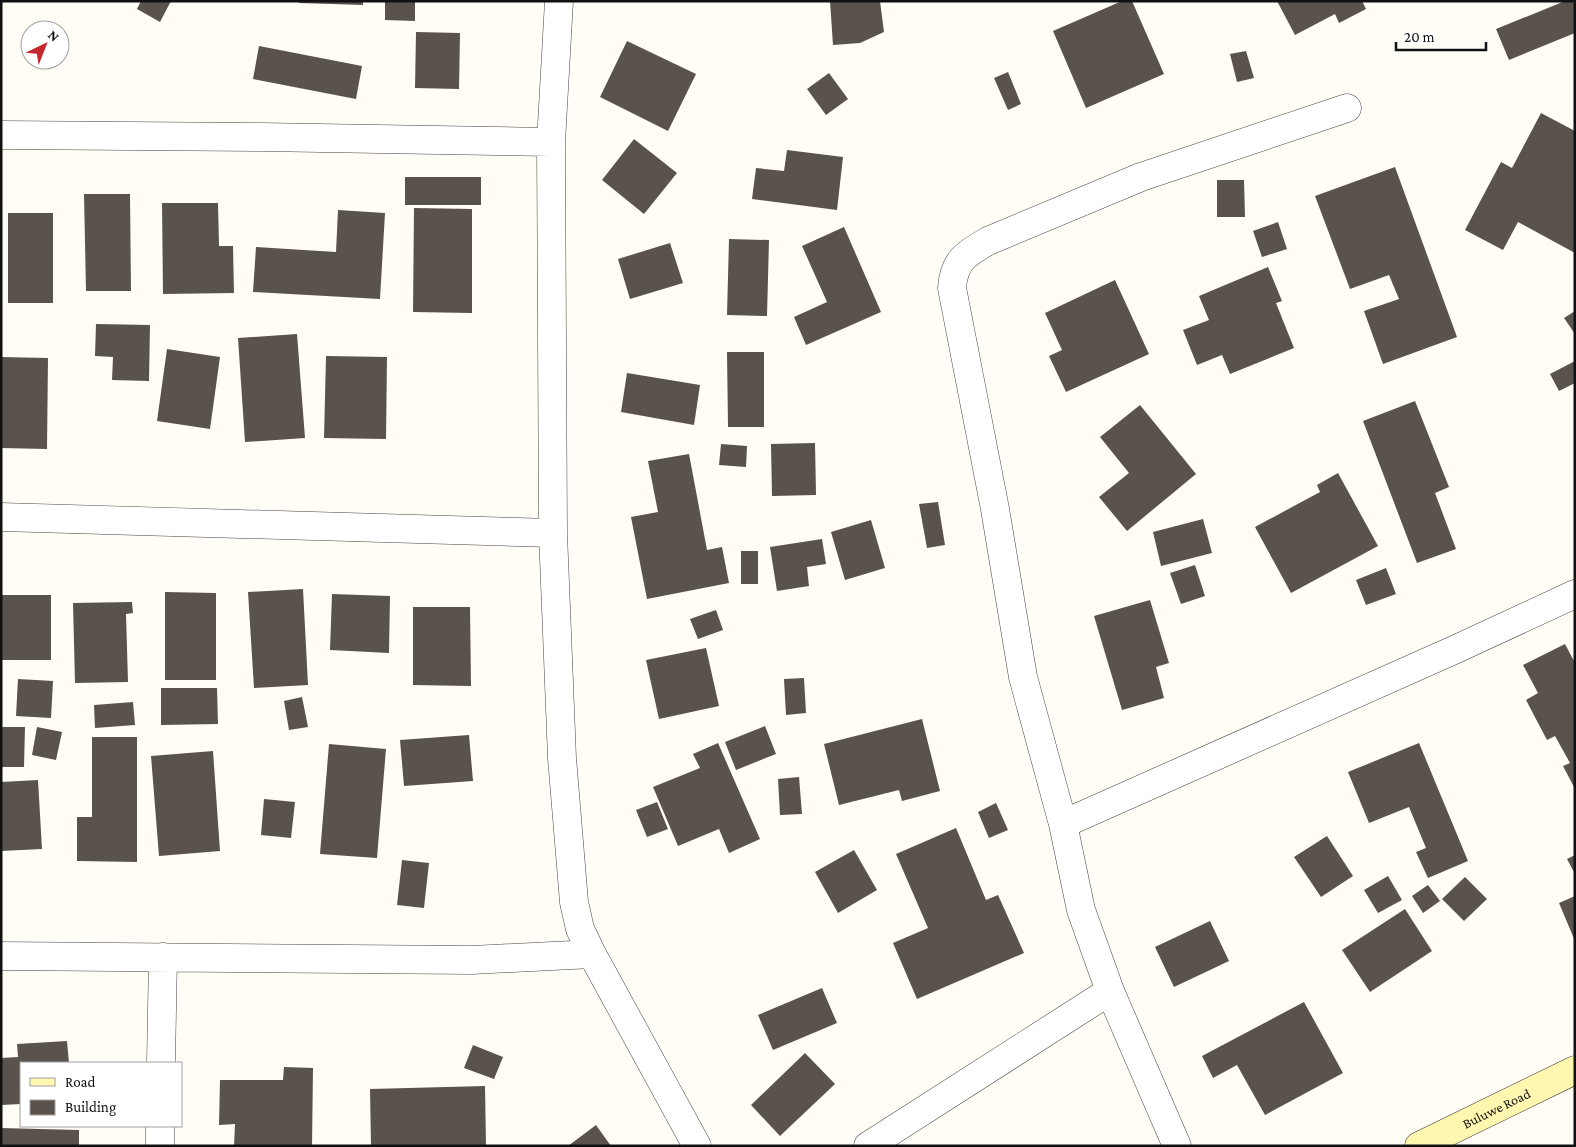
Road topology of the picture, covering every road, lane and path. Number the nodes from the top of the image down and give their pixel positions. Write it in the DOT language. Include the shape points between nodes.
graph roads {
  1 [pos="559,1"];
  2 [pos="1347,108"];
  3 [pos="1,135"];
  4 [pos="551,142"];
  5 [pos="1,517"];
  6 [pos="553,533"];
  7 [pos="1575,594"];
  8 [pos="1063,824"];
  9 [pos="592,954"];
  10 [pos="1,956"];
  11 [pos="163,957"];
  12 [pos="1110,991"];
  13 [pos="161,1062"];
  14 [pos="1575,1070"];
  15 [pos="160,1127"];
  16 [pos="160,1146"];
  17 [pos="697,1146"];
  18 [pos="868,1146"];
  19 [pos="1176,1146"];
  20 [pos="1419,1146"];
  1 -- 4 [label="street"];
  2 -- 8 [label="street" via="1142,177 988,241 960,260 953,274 952,288 995,509 1023,677"];
  3 -- 4 [label="street"];
  4 -- 6 [label="street"];
  5 -- 6 [label="street"];
  6 -- 9 [label="street" via="562,758 574,902 580,929"];
  7 -- 8 [label="street"];
  8 -- 12 [label="street" via="1081,910"];
  9 -- 11 [label="street" via="472,960"];
  9 -- 17 [label="street"];
  10 -- 11 [label="street"];
  11 -- 13 [label="street"];
  12 -- 18 [label="street"];
  12 -- 19 [label="street"];
  14 -- 20 [label="street, Buluwe Road"];
  15 -- 16 [label="street"];
}
